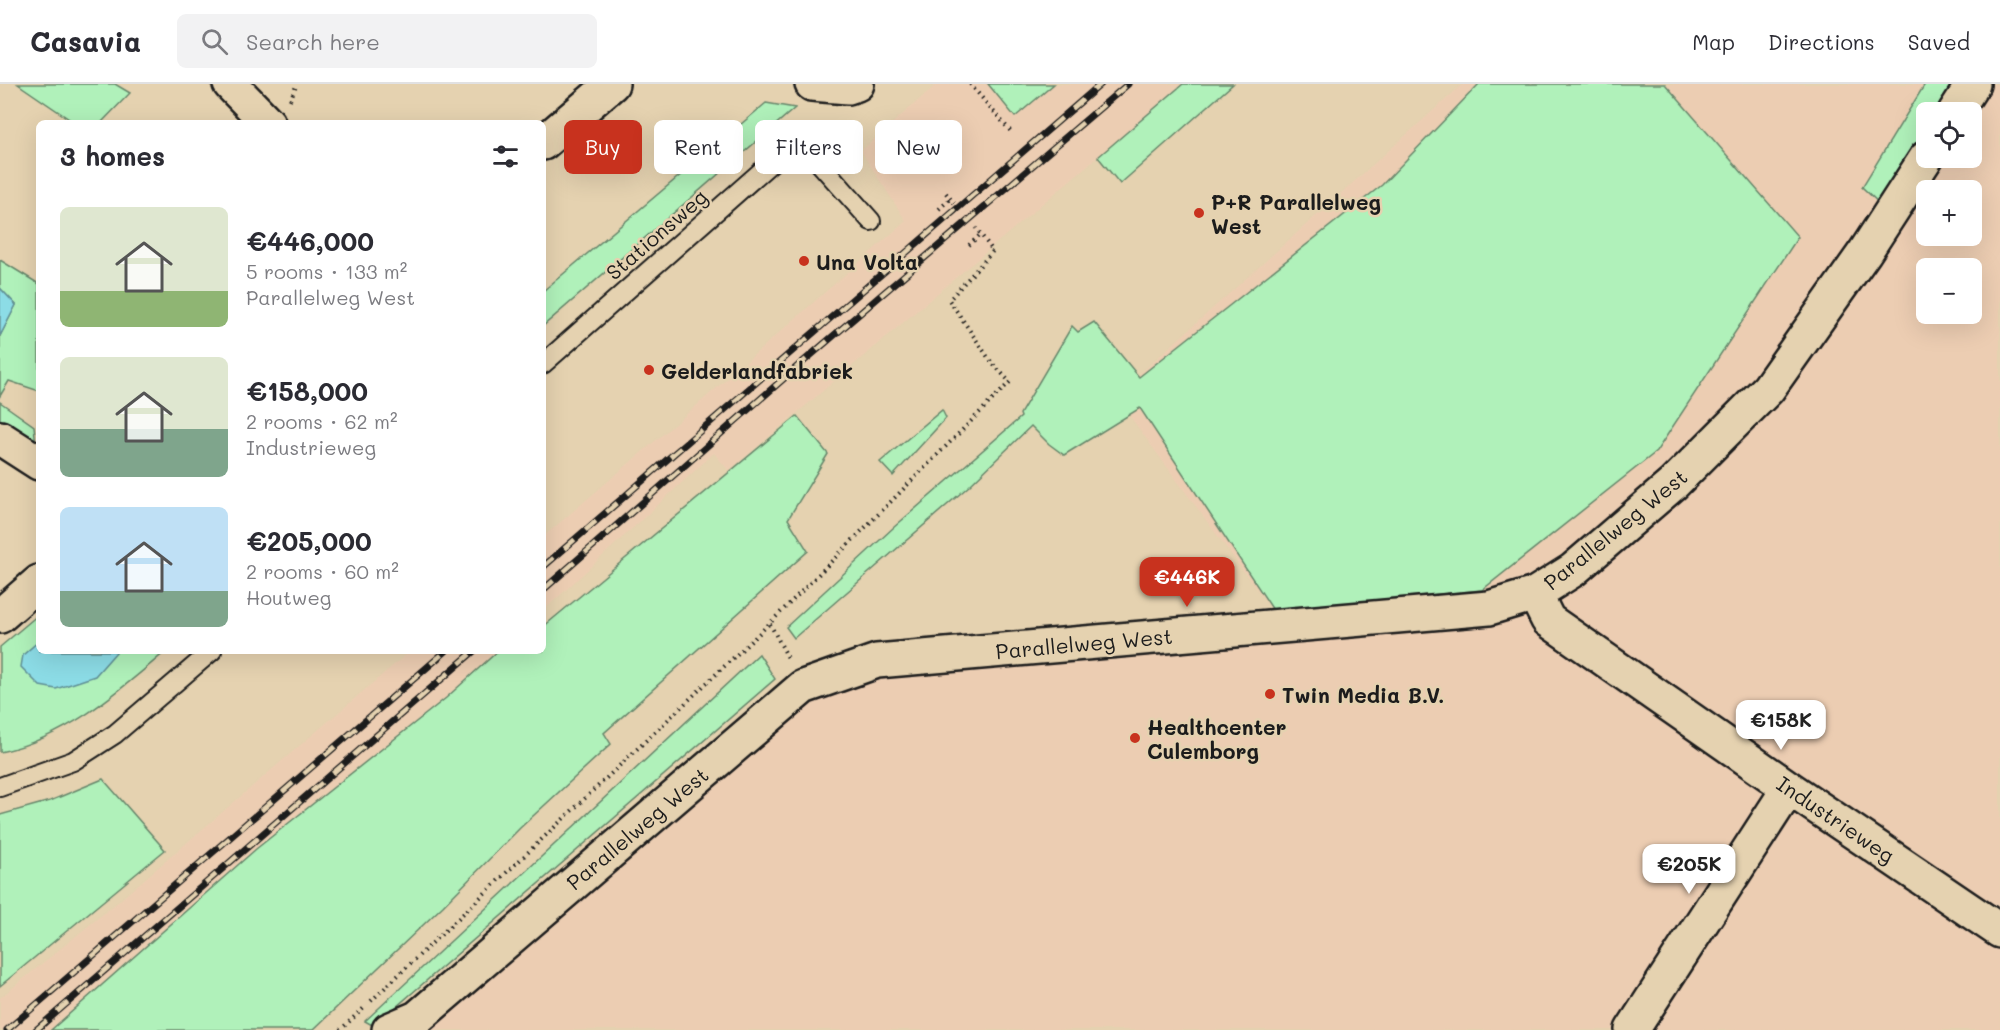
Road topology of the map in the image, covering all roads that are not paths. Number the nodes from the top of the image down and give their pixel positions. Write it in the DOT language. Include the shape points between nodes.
graph roads {
  1 [pos="230,84"];
  2 [pos="612,84"];
  3 [pos="812,84"];
  4 [pos="857,84"];
  5 [pos="1973,84"];
  6 [pos="1961,102"];
  7 [pos="265,120"];
  8 [pos="546,140"];
  9 [pos="1920,168"];
  10 [pos="871,221"];
  11 [pos="546,360"];
  12 [pos="0,438"];
  13 [pos="36,461"];
  14 [pos="36,585"];
  15 [pos="1535,594"];
  16 [pos="0,616"];
  17 [pos="208,654"];
  18 [pos="0,787"];
  19 [pos="1789,788"];
  20 [pos="2000,931"];
  21 [pos="406,1026"];
  22 [pos="1632,1030"];
  1 -- 7 [label="street"];
  2 -- 8 [label="street"];
  3 -- 4 [label="street"];
  5 -- 6 [label="street"];
  9 -- 15 [label="street, Parallelweg West" via="1768,389 1673,484 1573,570"];
  10 -- 11 [label="lane, Stationsweg" via="798,140"];
  12 -- 13 [label="street"];
  14 -- 16 [label="street"];
  15 -- 19 [label="street, Industrieweg" via="1548,620"];
  15 -- 21 [label="street, Parallelweg West" via="1489,608 877,661 803,687"];
  17 -- 18 [label="lane" via="115,734 73,761"];
  19 -- 20 [label="street, Industrieweg"];
  19 -- 22 [label="street"];
}
